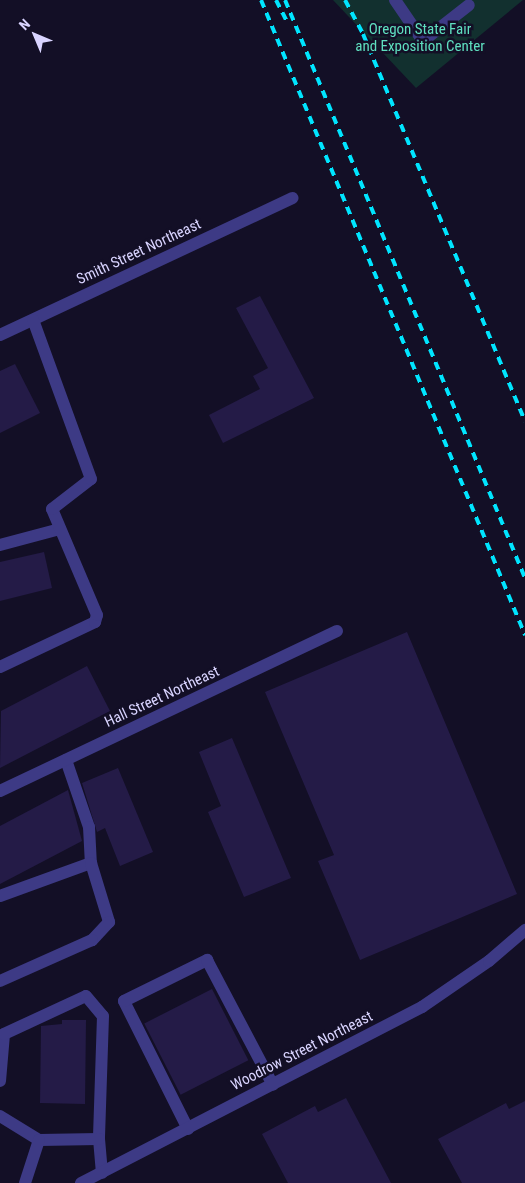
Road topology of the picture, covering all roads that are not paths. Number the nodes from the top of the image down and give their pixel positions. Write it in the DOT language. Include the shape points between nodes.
graph roads {
  1 [pos="395,0"];
  2 [pos="469,5"];
  3 [pos="292,198"];
  4 [pos="33,320"];
  5 [pos="0,335"];
  6 [pos="60,529"];
  7 [pos="0,545"];
  8 [pos="337,631"];
  9 [pos="0,667"];
  10 [pos="66,760"];
  11 [pos="0,791"];
  12 [pos="91,863"];
  13 [pos="0,896"];
  14 [pos="525,930"];
  15 [pos="0,981"];
  16 [pos="1,1068"];
  17 [pos="0,1081"];
  18 [pos="272,1085"];
  19 [pos="0,1116"];
  20 [pos="188,1129"];
  21 [pos="99,1139"];
  22 [pos="39,1140"];
  23 [pos="102,1173"];
  24 [pos="25,1183"];
  25 [pos="81,1183"];
  1 -- 2 [label="street" via="423,41"];
  3 -- 4 [label="street, Smith Street Northeast"];
  4 -- 5 [label="street, Smith Street Northeast"];
  4 -- 6 [label="street" via="91,479 83,488 54,504 52,509"];
  6 -- 7 [label="street"];
  6 -- 9 [label="street" via="97,615 95,622"];
  8 -- 10 [label="street, Hall Street Northeast"];
  10 -- 11 [label="street, Hall Street Northeast"];
  10 -- 12 [label="street" via="90,827"];
  12 -- 13 [label="street"];
  12 -- 15 [label="street" via="109,922 92,940"];
  14 -- 18 [label="street, Woodrow Street Northeast" via="489,962 422,1008"];
  16 -- 17 [label="street"];
  16 -- 21 [label="street" via="4,1034 86,996 103,1016"];
  18 -- 20 [label="street, Woodrow Street Northeast"];
  18 -- 20 [label="street" via="207,960 124,1001"];
  19 -- 22 [label="street"];
  20 -- 23 [label="street, Woodrow Street Northeast"];
  21 -- 22 [label="street"];
  21 -- 23 [label="street"];
  22 -- 24 [label="street"];
  23 -- 25 [label="street, Woodrow Street Northeast"];
}
